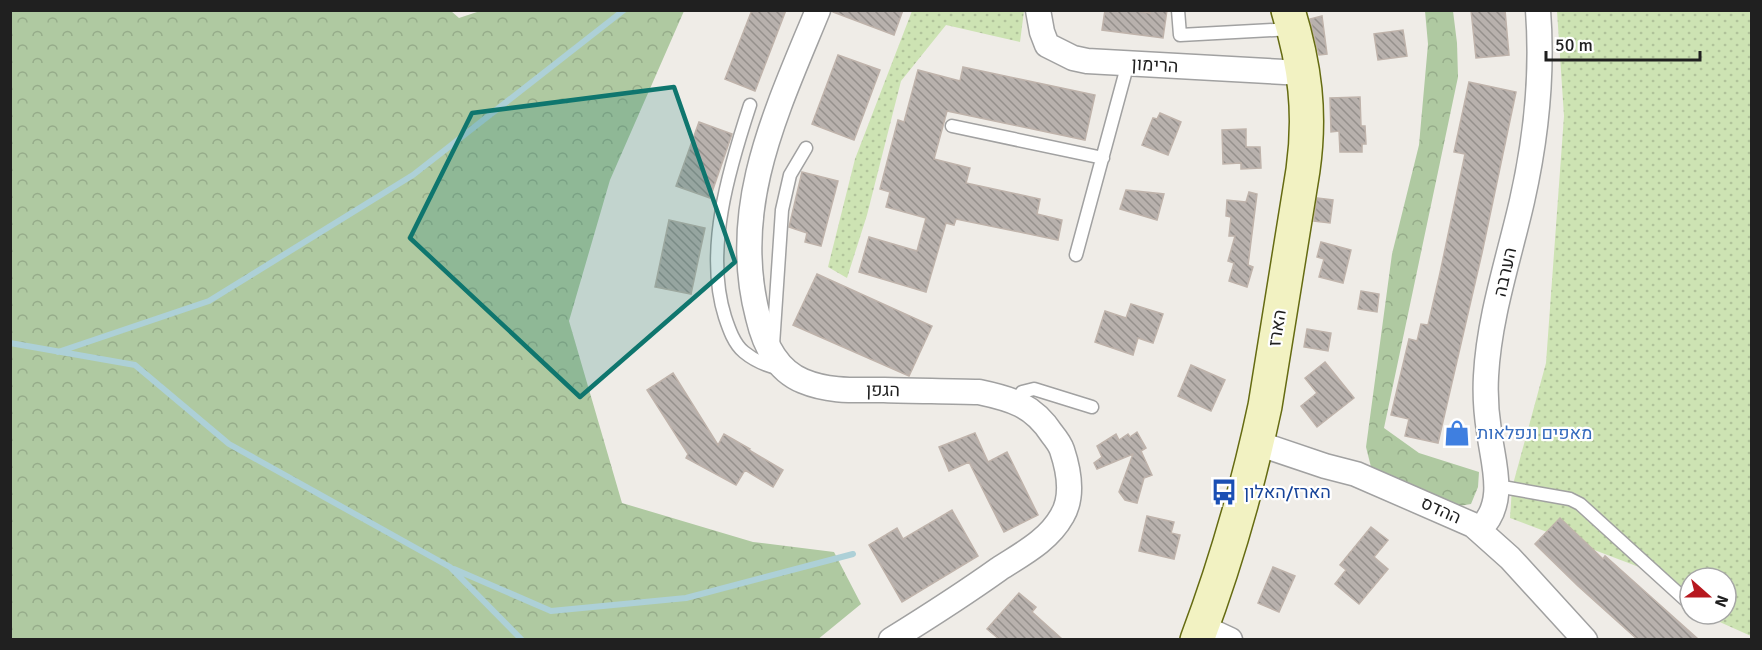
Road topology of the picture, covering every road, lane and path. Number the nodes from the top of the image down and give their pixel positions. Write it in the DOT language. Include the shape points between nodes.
graph roads {
  1 [pos="818,10"];
  2 [pos="1038,10"];
  3 [pos="1178,10"];
  4 [pos="1538,10"];
  5 [pos="1291,20"];
  6 [pos="1128,63"];
  7 [pos="1303,73"];
  8 [pos="750,105"];
  9 [pos="952,126"];
  10 [pos="806,148"];
  11 [pos="1103,158"];
  12 [pos="1076,255"];
  13 [pos="778,363"];
  14 [pos="1016,402"];
  15 [pos="1092,407"];
  16 [pos="1257,443"];
  17 [pos="1497,486"];
  18 [pos="1479,530"];
  19 [pos="1678,593"];
  20 [pos="1210,635"];
  21 [pos="891,639"];
  22 [pos="1585,639"];
  1 -- 13 [label="street" via="764,149 749,233 748,267 753,299 761,331"];
  2 -- 6 [label="street, הרימון" via="1047,45 1057,51 1087,61"];
  3 -- 5 [label="lane" via="1180,35"];
  4 -- 17 [label="street, הערבה" via="1534,138 1495,313 1486,374 1487,415"];
  5 -- 7 [label="street, הארז"];
  6 -- 7 [label="street, הרימון"];
  6 -- 11 [label="lane"];
  7 -- 16 [label="street, הארז" via="1306,148"];
  8 -- 13 [label="lane" via="729,175 718,245 722,306 729,331 742,351 761,364"];
  9 -- 11 [label="lane"];
  10 -- 13 [label="lane" via="790,175 782,210"];
  11 -- 12 [label="lane"];
  13 -- 14 [label="street, הגפן" via="801,381 829,389 980,392"];
  14 -- 15 [label="lane" via="1022,392 1034,389"];
  14 -- 21 [label="street, הגפן" via="1045,423 1061,446 1069,489 1063,515 1041,541"];
  16 -- 18 [label="street, ההדס" via="1356,474"];
  16 -- 20 [label="street, הארז"];
  17 -- 18 [label="street, הערבה" via="1493,510"];
  17 -- 19 [label="lane" via="1580,504"];
  18 -- 22 [label="street, ההדס"];
}
